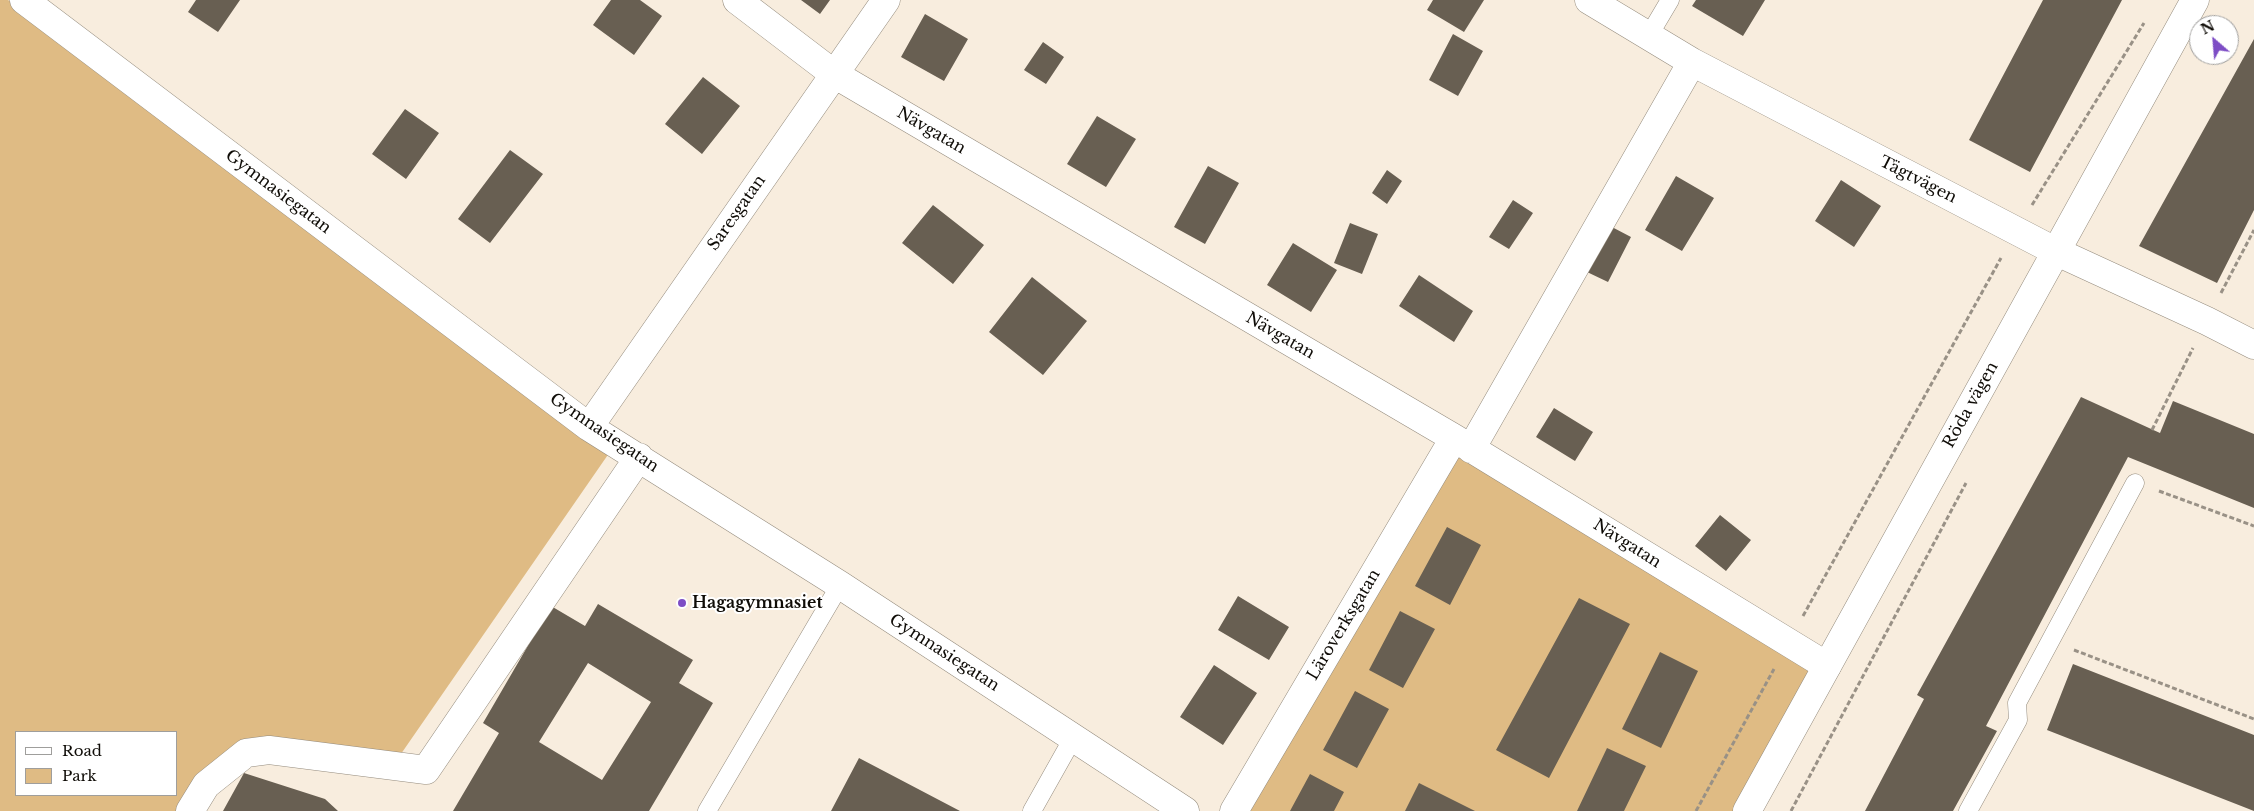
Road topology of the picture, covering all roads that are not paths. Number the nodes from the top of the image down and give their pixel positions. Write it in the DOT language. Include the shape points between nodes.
graph roads {
  1 [pos="24,0"];
  2 [pos="737,0"];
  3 [pos="886,0"];
  4 [pos="1589,0"];
  5 [pos="1670,0"];
  6 [pos="2195,0"];
  7 [pos="1648,36"];
  8 [pos="1692,62"];
  9 [pos="834,74"];
  10 [pos="2056,251"];
  11 [pos="2254,345"];
  12 [pos="589,427"];
  13 [pos="1463,443"];
  14 [pos="640,457"];
  15 [pos="2135,483"];
  16 [pos="840,585"];
  17 [pos="1827,666"];
  18 [pos="1073,738"];
  19 [pos="190,811"];
  20 [pos="706,811"];
  21 [pos="1032,811"];
  22 [pos="1185,811"];
  23 [pos="1234,811"];
  24 [pos="1747,811"];
  25 [pos="1968,811"];
  1 -- 12 [label="street, Gymnasiegatan"];
  2 -- 9 [label="street, Nävgatan"];
  3 -- 9 [label="street, Saresgatan"];
  4 -- 7 [label="street, Tägtvägen"];
  5 -- 7 [label="lane"];
  6 -- 10 [label="street, Röda vägen"];
  7 -- 8 [label="street, Tägtvägen"];
  8 -- 10 [label="street, Tägtvägen"];
  8 -- 13 [label="street, Läroverksgatan"];
  9 -- 12 [label="street, Saresgatan"];
  9 -- 13 [label="street, Nävgatan"];
  10 -- 11 [label="street, Tägtvägen"];
  10 -- 17 [label="street, Röda vägen"];
  12 -- 14 [label="street, Gymnasiegatan"];
  13 -- 17 [label="street, Nävgatan"];
  13 -- 23 [label="street, Läroverksgatan"];
  14 -- 16 [label="street, Gymnasiegatan"];
  14 -- 19 [label="street" via="426,770 269,750 246,753 206,785"];
  15 -- 25 [label="lane" via="2017,703 2018,720"];
  16 -- 18 [label="street, Gymnasiegatan"];
  16 -- 20 [label="lane"];
  17 -- 24 [label="street, Röda vägen"];
  18 -- 21 [label="lane"];
  18 -- 22 [label="street, Gymnasiegatan"];
}
